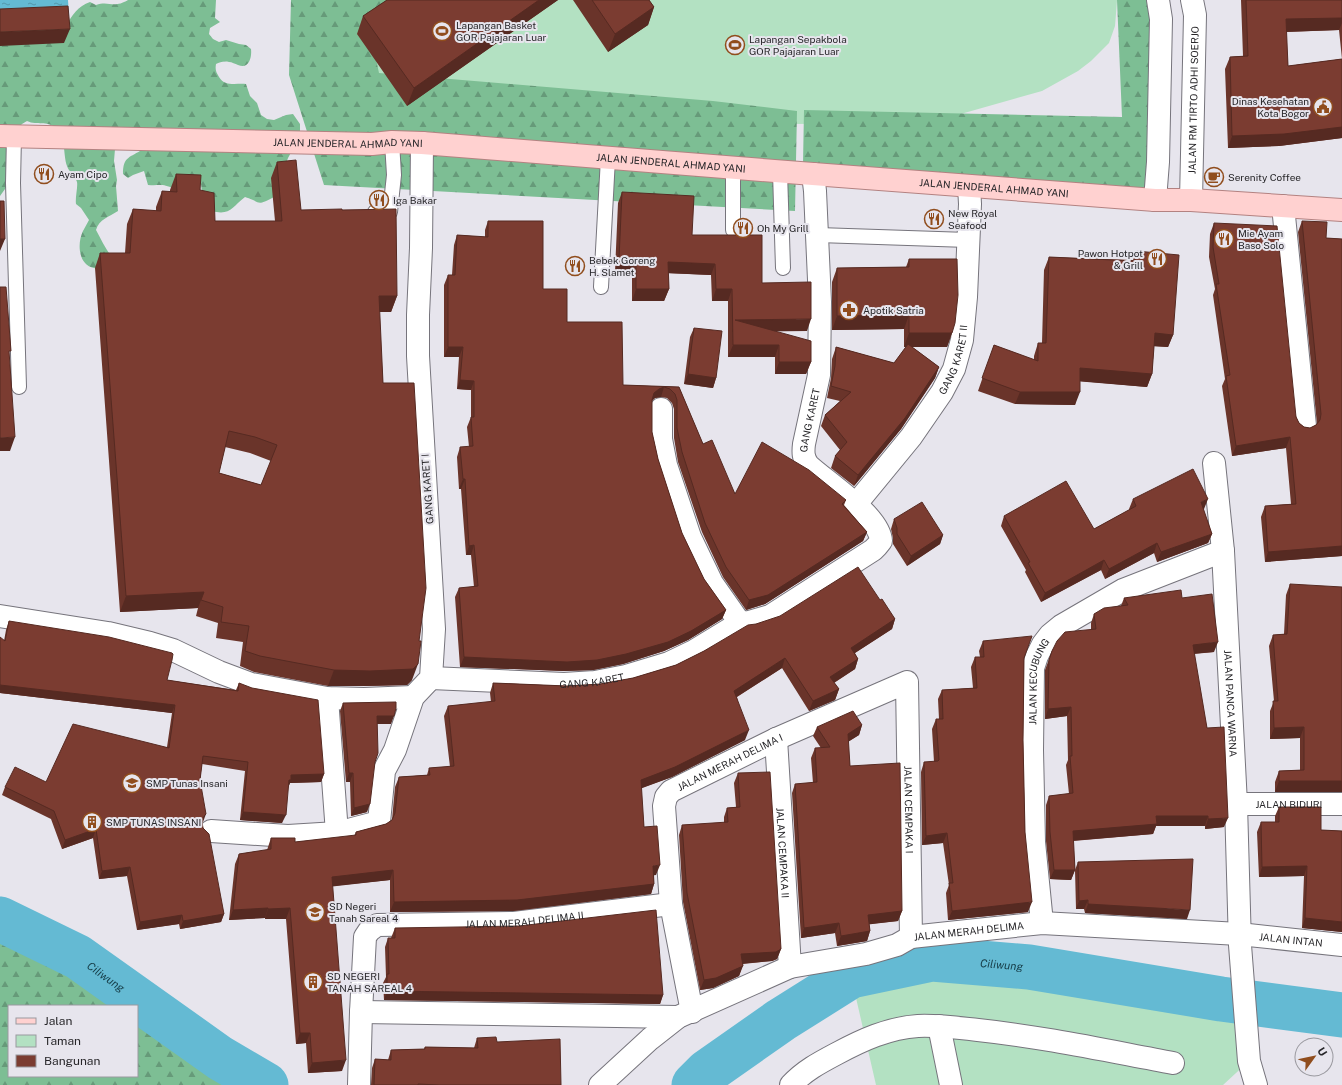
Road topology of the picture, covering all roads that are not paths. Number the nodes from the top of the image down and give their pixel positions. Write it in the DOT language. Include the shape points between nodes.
graph roads {
  1 [pos="1158,0"];
  2 [pos="1192,0"];
  3 [pos="7,136"];
  4 [pos="392,142"];
  5 [pos="422,143"];
  6 [pos="608,158"];
  7 [pos="733,168"];
  8 [pos="780,172"];
  9 [pos="813,174"];
  10 [pos="969,186"];
  11 [pos="1155,200"];
  12 [pos="1191,200"];
  13 [pos="1283,206"];
  14 [pos="1342,210"];
  15 [pos="360,212"];
  16 [pos="732,230"];
  17 [pos="818,235"];
  18 [pos="968,240"];
  19 [pos="783,268"];
  20 [pos="601,287"];
  21 [pos="19,387"];
  22 [pos="661,409"];
  23 [pos="1305,426"];
  24 [pos="1214,463"];
  25 [pos="856,504"];
  26 [pos="1223,551"];
  27 [pos="0,616"];
  28 [pos="740,623"];
  29 [pos="430,678"];
  30 [pos="907,682"];
  31 [pos="413,697"];
  32 [pos="327,698"];
  33 [pos="776,739"];
  34 [pos="1236,804"];
  35 [pos="1342,804"];
  36 [pos="211,831"];
  37 [pos="337,833"];
  38 [pos="671,904"];
  39 [pos="1042,923"];
  40 [pos="911,937"];
  41 [pos="1239,939"];
  42 [pos="1342,945"];
  43 [pos="790,967"];
  44 [pos="361,1012"];
  45 [pos="685,1014"];
  46 [pos="940,1026"];
  47 [pos="1173,1063"];
  48 [pos="359,1085"];
  49 [pos="600,1085"];
  50 [pos="791,1085"];
  51 [pos="951,1085"];
  52 [pos="1256,1085"];
  1 -- 11 [label="street" via="1161,19"];
  2 -- 12 [label="street, JALAN RM TIRTO ADHI SOERJO" via="1195,15"];
  3 -- 4 [label="main road, JALAN JENDERAL AHMAD YANI" via="372,144"];
  3 -- 21 [label="lane" via="13,183"];
  4 -- 5 [label="main road, JALAN JENDERAL AHMAD YANI"];
  4 -- 15 [label="lane" via="394,175 390,212"];
  5 -- 6 [label="main road, JALAN JENDERAL AHMAD YANI"];
  5 -- 29 [label="street, GANG KARET I" via="418,356 434,629"];
  6 -- 7 [label="main road, JALAN JENDERAL AHMAD YANI"];
  6 -- 20 [label="lane"];
  7 -- 8 [label="main road, JALAN JENDERAL AHMAD YANI"];
  7 -- 16 [label="lane"];
  8 -- 9 [label="main road, JALAN JENDERAL AHMAD YANI"];
  8 -- 19 [label="lane"];
  9 -- 10 [label="main road, JALAN JENDERAL AHMAD YANI"];
  9 -- 17 [label="street, GANG KARET"];
  10 -- 11 [label="main road, JALAN JENDERAL AHMAD YANI"];
  10 -- 18 [label="street, GANG KARET II"];
  11 -- 12 [label="main road, JALAN JENDERAL AHMAD YANI"];
  12 -- 13 [label="main road, JALAN JENDERAL AHMAD YANI"];
  13 -- 14 [label="main road, JALAN JENDERAL AHMAD YANI"];
  13 -- 23 [label="street"];
  17 -- 18 [label="lane"];
  17 -- 25 [label="street, GANG KARET" via="819,375 803,453 808,465"];
  18 -- 25 [label="street, GANG KARET II" via="962,340 954,369 942,392 911,437"];
  22 -- 28 [label="street" via="661,439 666,465 690,537 712,583"];
  24 -- 26 [label="street, JALAN PANCA WARNA"];
  25 -- 28 [label="street, GANG KARET" via="879,532 880,541 877,546 770,616"];
  26 -- 34 [label="street, JALAN PANCA WARNA"];
  26 -- 39 [label="street, JALAN KECUBUNG" via="1123,590 1061,626 1050,635 1037,656 1033,668 1032,750 1034,842"];
  27 -- 32 [label="street" via="108,633 150,643 173,650 251,684"];
  28 -- 29 [label="street, GANG KARET" via="669,663 595,682 564,684"];
  29 -- 31 [label="street"];
  30 -- 33 [label="street, JALAN MERAH DELIMA I"];
  30 -- 40 [label="street, JALAN CEMPAKA I"];
  31 -- 32 [label="street"];
  31 -- 37 [label="street" via="395,750 384,771 379,822"];
  32 -- 37 [label="street"];
  33 -- 38 [label="street, JALAN MERAH DELIMA I" via="671,791 666,797 664,806"];
  33 -- 43 [label="street, JALAN CEMPAKA II"];
  34 -- 35 [label="street, JALAN BIDURI"];
  34 -- 41 [label="street, JALAN PANCA WARNA"];
  36 -- 37 [label="street" via="288,836"];
  38 -- 44 [label="street, JALAN MERAH DELIMA II" via="514,923 376,925 365,937"];
  38 -- 45 [label="street, JALAN MERAH DELIMA I"];
  39 -- 40 [label="street, JALAN MERAH DELIMA"];
  39 -- 41 [label="street, JALAN MERAH DELIMA"];
  40 -- 43 [label="street, JALAN MERAH DELIMA" via="897,945 866,954"];
  41 -- 42 [label="street, JALAN INTAN"];
  41 -- 52 [label="street, JALAN PANCA WARNA" via="1249,1061"];
  43 -- 45 [label="street, JALAN MERAH DELIMA"];
  44 -- 45 [label="street"];
  44 -- 48 [label="street"];
  45 -- 49 [label="street, JALAN MERAH DELIMA" via="650,1039"];
  46 -- 47 [label="street" via="1001,1033"];
  46 -- 50 [label="street" via="893,1029 875,1035 816,1064"];
  46 -- 51 [label="street"];
}
